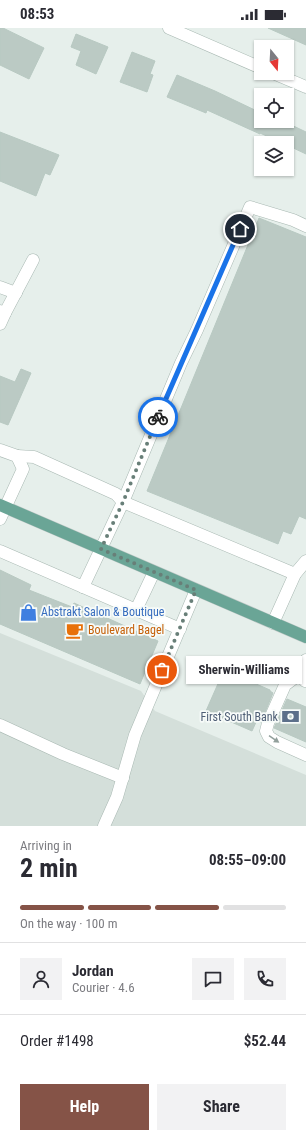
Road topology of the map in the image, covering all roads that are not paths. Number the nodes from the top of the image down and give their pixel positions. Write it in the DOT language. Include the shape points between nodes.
graph roads {
  1 [pos="169,28"];
  2 [pos="190,32"];
  3 [pos="254,64"];
  4 [pos="288,80"];
  5 [pos="306,88"];
  6 [pos="306,226"];
  7 [pos="34,260"];
  8 [pos="0,286"];
  9 [pos="16,293"];
  10 [pos="2,316"];
  11 [pos="0,450"];
  12 [pos="17,456"];
  13 [pos="123,502"];
  14 [pos="3,507"];
  15 [pos="0,519"];
  16 [pos="101,549"];
  17 [pos="0,551"];
  18 [pos="306,561"];
  19 [pos="154,572"];
  20 [pos="295,574"];
  21 [pos="83,587"];
  22 [pos="196,590"];
  23 [pos="136,610"];
  24 [pos="273,623"];
  25 [pos="180,629"];
  26 [pos="306,637"];
  27 [pos="306,660"];
  28 [pos="304,678"];
  29 [pos="0,725"];
  30 [pos="306,755"];
  31 [pos="123,778"];
  32 [pos="104,826"];
  1 -- 2 [label="street"];
  2 -- 3 [label="street"];
  4 -- 5 [label="street"];
  6 -- 13 [label="street" via="250,207"];
  7 -- 9 [label="street"];
  8 -- 9 [label="street"];
  9 -- 10 [label="street"];
  11 -- 12 [label="street"];
  12 -- 13 [label="street" via="34,457 116,494"];
  12 -- 14 [label="street" via="23,469"];
  13 -- 16 [label="street"];
  13 -- 20 [label="street"];
  14 -- 15 [label="street"];
  14 -- 16 [label="main road"];
  16 -- 19 [label="main road"];
  16 -- 21 [label="street"];
  17 -- 21 [label="street"];
  18 -- 20 [label="street"];
  19 -- 22 [label="main road"];
  19 -- 23 [label="street"];
  20 -- 24 [label="street"];
  21 -- 23 [label="street"];
  22 -- 24 [label="main road"];
  22 -- 25 [label="street"];
  23 -- 25 [label="street"];
  24 -- 26 [label="main road"];
  25 -- 31 [label="street" via="135,735"];
  27 -- 28 [label="street" via="302,668"];
  28 -- 30 [label="street, one-way" via="292,679 285,685 266,731 269,737 277,742"];
  29 -- 31 [label="street"];
  31 -- 32 [label="street"];
}
